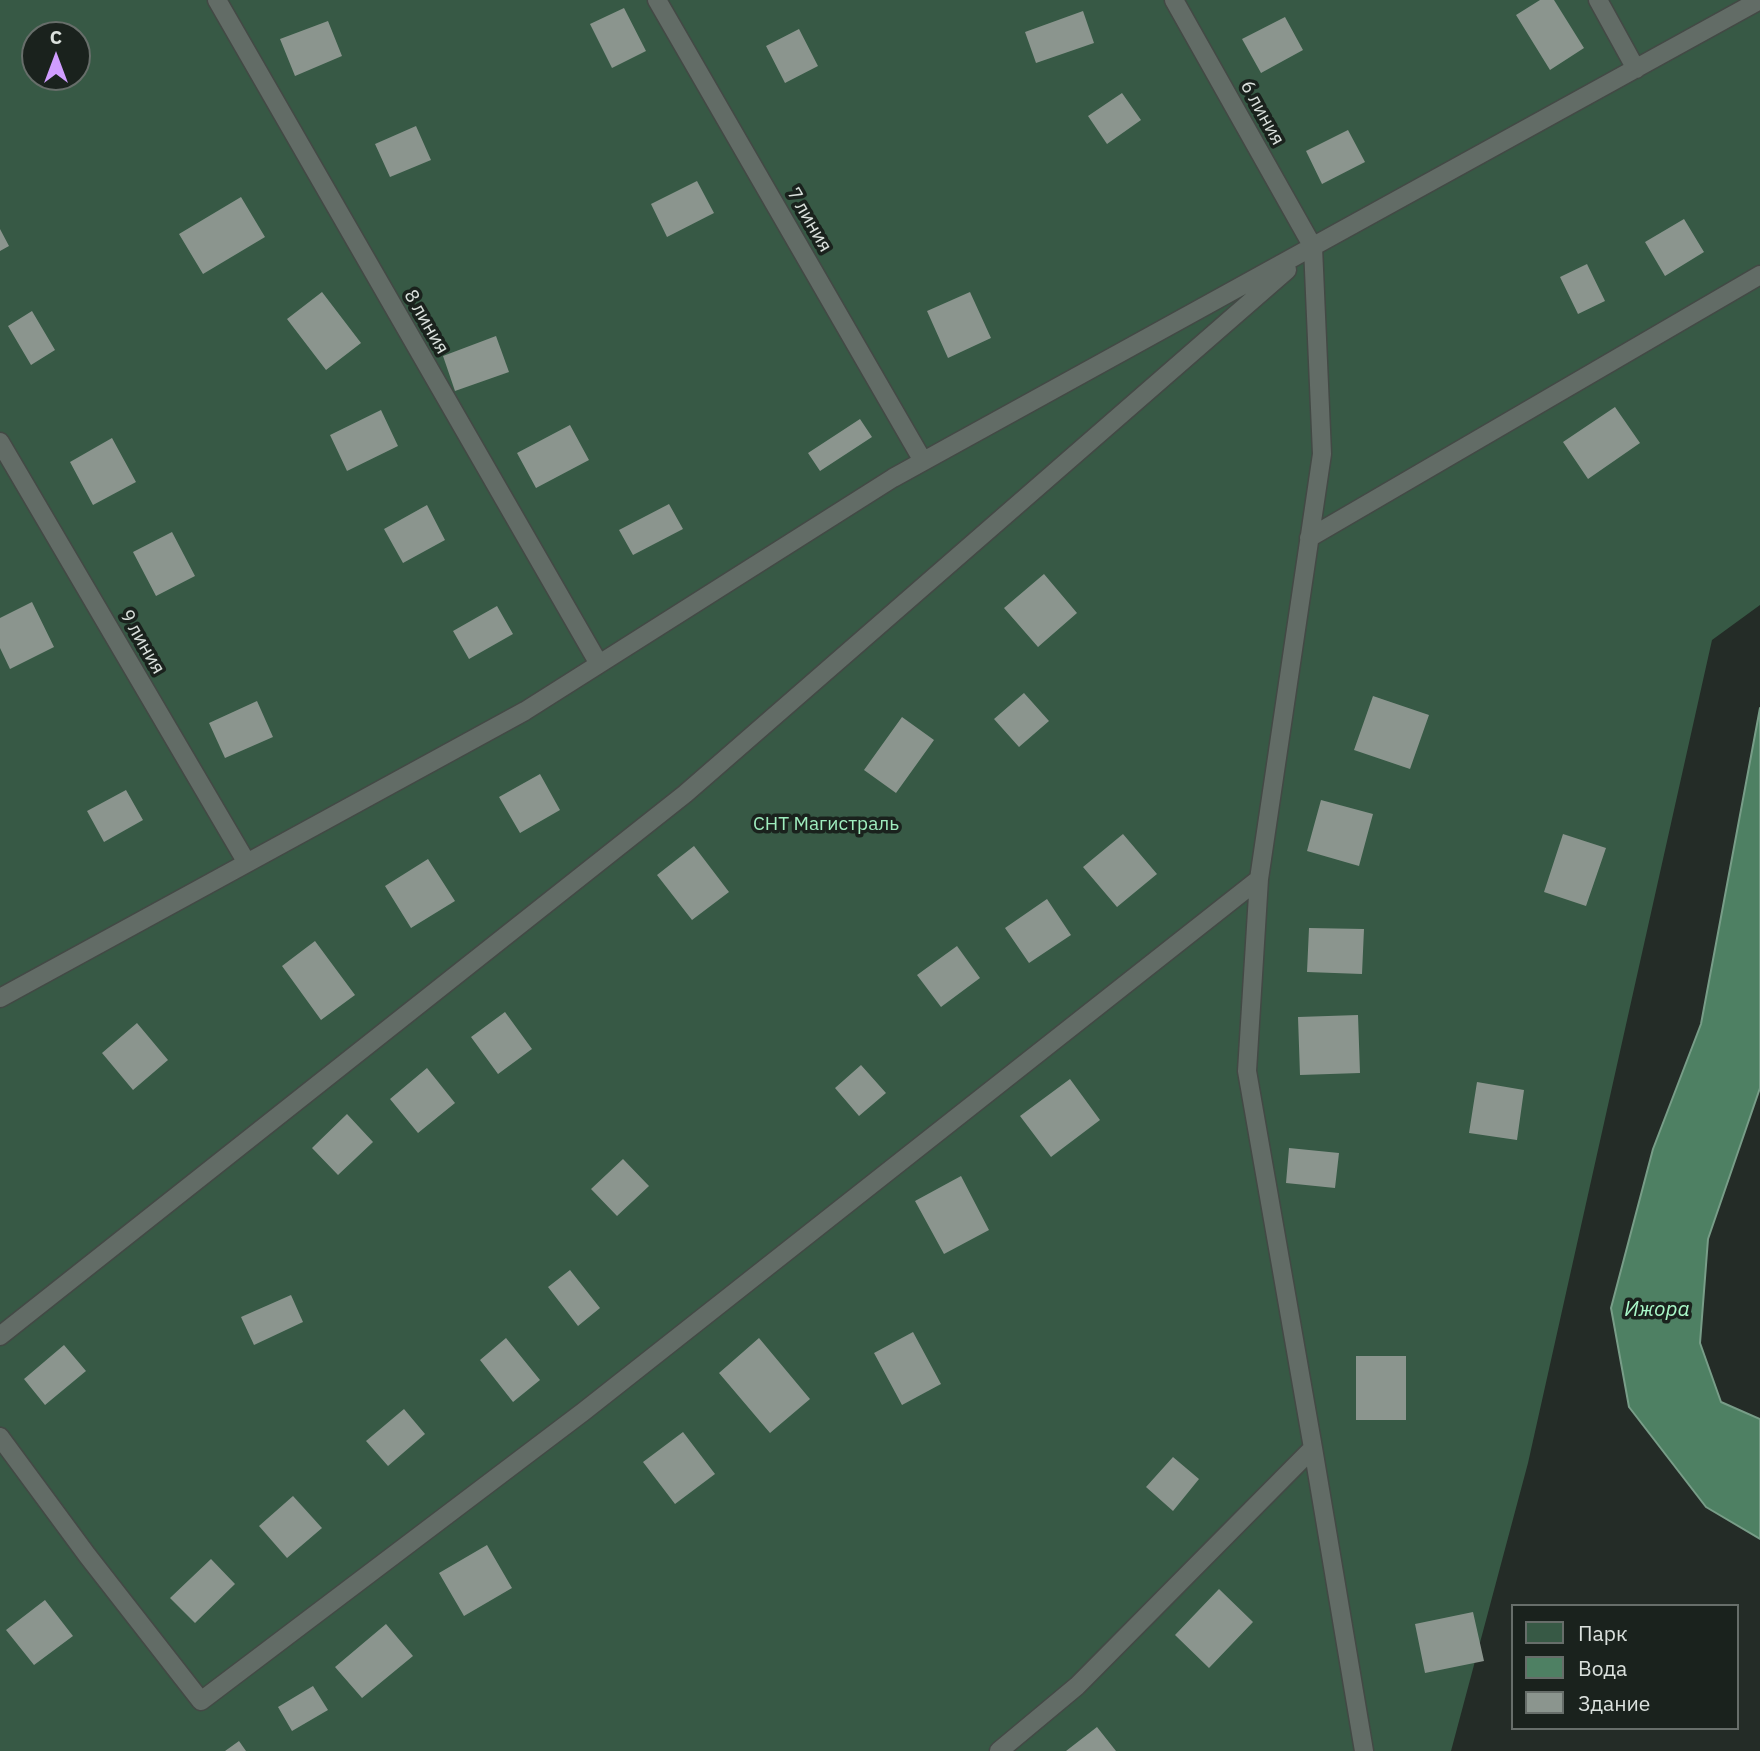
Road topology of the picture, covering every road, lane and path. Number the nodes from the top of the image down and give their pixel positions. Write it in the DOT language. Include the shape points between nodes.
graph roads {
  1 [pos="217,0"];
  2 [pos="657,0"];
  3 [pos="1174,0"];
  4 [pos="1598,0"];
  5 [pos="1760,0"];
  6 [pos="1636,69"];
  7 [pos="1313,247"];
  8 [pos="1760,275"];
  9 [pos="0,442"];
  10 [pos="923,461"];
  11 [pos="1309,538"];
  12 [pos="599,664"];
  13 [pos="247,863"];
  14 [pos="1259,879"];
  15 [pos="0,998"];
  16 [pos="0,1336"];
  17 [pos="0,1437"];
  18 [pos="1313,1447"];
  19 [pos="999,1751"];
  20 [pos="1364,1751"];
  1 -- 12 [label="lane, 8 линия"];
  2 -- 10 [label="lane, 7 линия"];
  3 -- 7 [label="lane, 6 линия"];
  4 -- 6 [label="lane"];
  5 -- 6 [label="lane"];
  6 -- 7 [label="lane"];
  7 -- 10 [label="lane"];
  7 -- 11 [label="lane" via="1322,454"];
  7 -- 16 [label="lane" via="684,794"];
  8 -- 11 [label="lane"];
  9 -- 13 [label="lane, 9 линия"];
  10 -- 12 [label="lane"];
  11 -- 14 [label="lane"];
  12 -- 13 [label="lane" via="525,711"];
  13 -- 15 [label="lane"];
  14 -- 17 [label="lane" via="583,1412 201,1701"];
  14 -- 18 [label="lane" via="1247,1071"];
  18 -- 19 [label="lane" via="1077,1686"];
  18 -- 20 [label="lane"];
}
